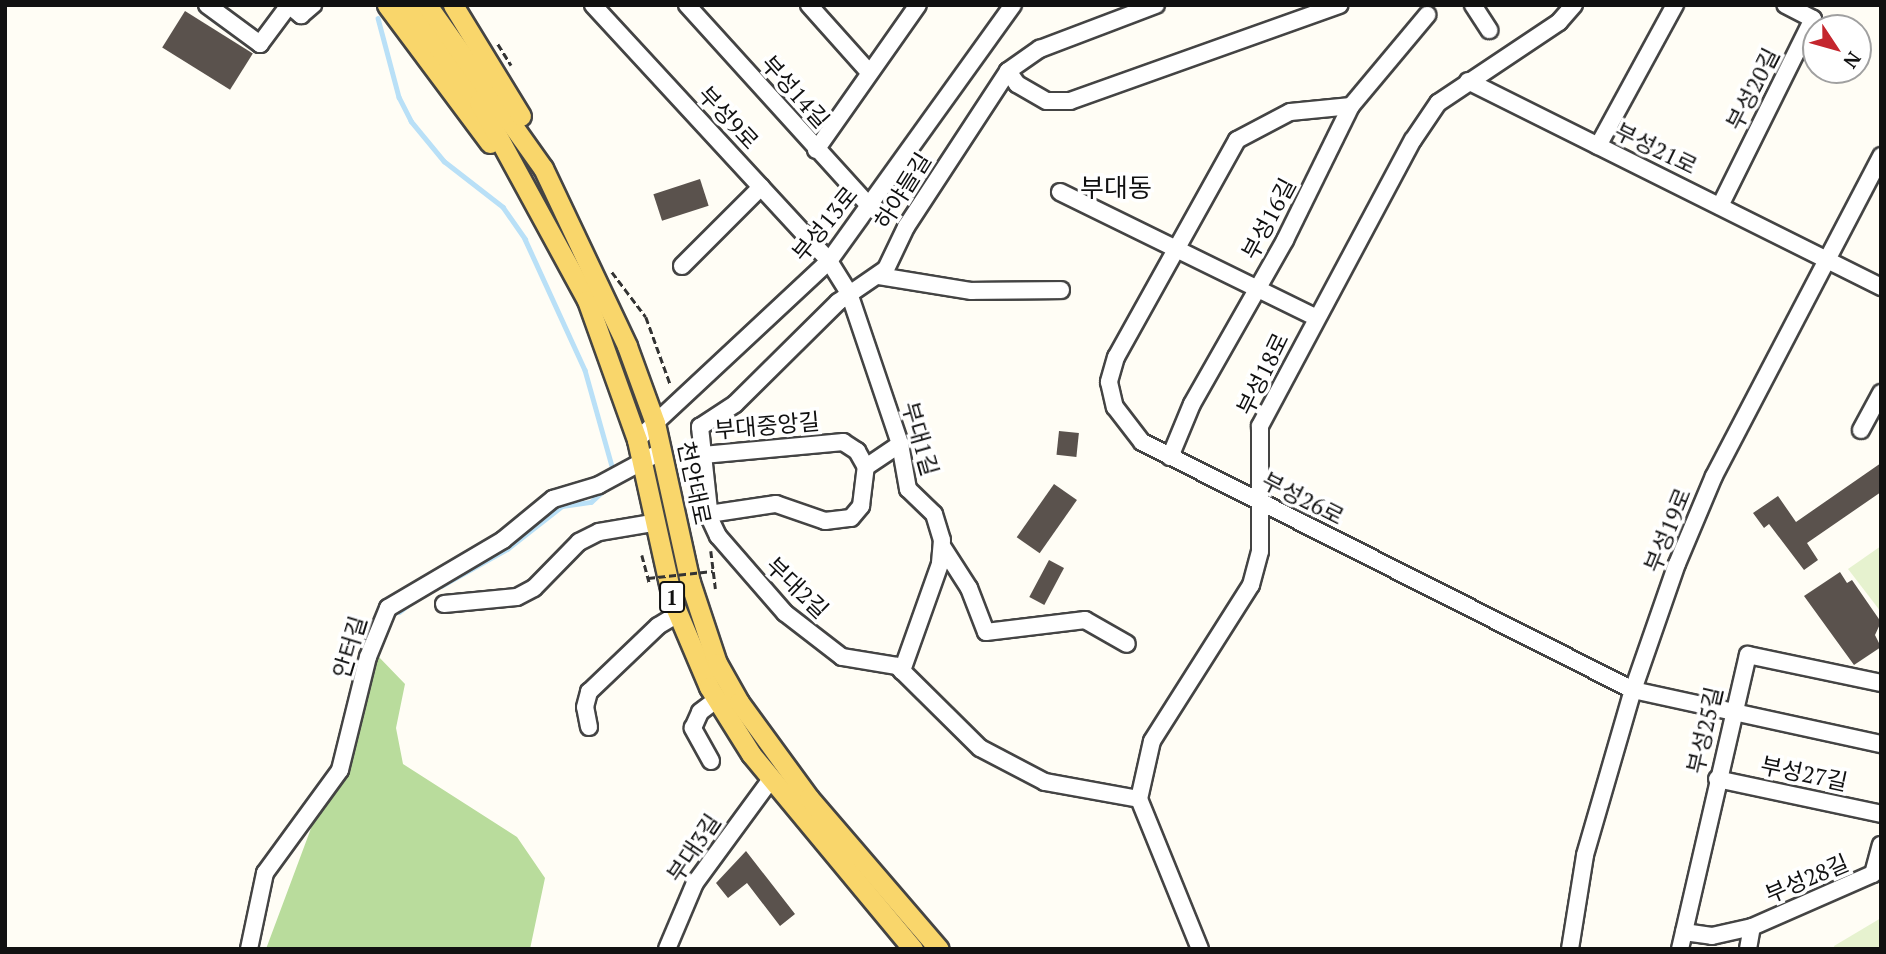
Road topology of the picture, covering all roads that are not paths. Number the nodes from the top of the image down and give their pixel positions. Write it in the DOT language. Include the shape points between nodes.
graph roads {
  1 [pos="207,5"];
  2 [pos="289,5"];
  3 [pos="313,5"];
  4 [pos="387,5"];
  5 [pos="407,5"];
  6 [pos="428,5"];
  7 [pos="453,5"];
  8 [pos="593,5"];
  9 [pos="687,5"];
  10 [pos="808,5"];
  11 [pos="918,5"];
  12 [pos="1013,5"];
  13 [pos="1156,5"];
  14 [pos="1339,5"];
  15 [pos="1473,5"];
  16 [pos="1574,5"];
  17 [pos="1675,5"];
  18 [pos="1785,5"];
  19 [pos="1427,15"];
  20 [pos="1489,30"];
  21 [pos="1008,71"];
  22 [pos="869,72"];
  23 [pos="1468,81"];
  24 [pos="1351,106"];
  25 [pos="1598,146"];
  26 [pos="816,150"];
  27 [pos="1881,156"];
  28 [pos="542,168"];
  29 [pos="761,187"];
  30 [pos="1060,192"];
  31 [pos="529,194"];
  32 [pos="1720,206"];
  33 [pos="870,207"];
  34 [pos="1177,249"];
  35 [pos="1823,258"];
  36 [pos="828,261"];
  37 [pos="682,266"];
  38 [pos="879,276"];
  39 [pos="1258,287"];
  40 [pos="1881,287"];
  41 [pos="1061,290"];
  42 [pos="849,293"];
  43 [pos="1317,318"];
  44 [pos="1881,393"];
  45 [pos="655,424"];
  46 [pos="700,427"];
  47 [pos="1861,430"];
  48 [pos="637,440"];
  49 [pos="900,444"];
  50 [pos="662,451"];
  51 [pos="703,455"];
  52 [pos="1170,457"];
  53 [pos="641,463"];
  54 [pos="866,467"];
  55 [pos="1258,502"];
  56 [pos="709,514"];
  57 [pos="652,523"];
  58 [pos="942,546"];
  59 [pos="444,604"];
  60 [pos="678,614"];
  61 [pos="1127,644"];
  62 [pos="902,671"];
  63 [pos="1881,683"];
  64 [pos="1633,690"];
  65 [pos="717,699"];
  66 [pos="1731,715"];
  67 [pos="589,727"];
  68 [pos="1881,744"];
  69 [pos="711,761"];
  70 [pos="771,779"];
  71 [pos="1717,779"];
  72 [pos="1139,799"];
  73 [pos="1881,814"];
  74 [pos="1881,845"];
  75 [pos="1752,926"];
  76 [pos="1684,932"];
  77 [pos="249,949"];
  78 [pos="667,949"];
  79 [pos="913,949"];
  80 [pos="939,949"];
  81 [pos="1200,949"];
  82 [pos="1570,949"];
  83 [pos="1680,949"];
  84 [pos="1748,949"];
  1 -- 2 [label="street" via="260,44"];
  2 -- 3 [label="street" via="301,15"];
  4 -- 31 [label="main road, 1"];
  5 -- 31 [label="main road, 천안대로" via="479,102"];
  6 -- 28 [label="main road, 천안대로"];
  7 -- 28 [label="main road, 1" via="502,78"];
  8 -- 29 [label="street, 부성9로"];
  9 -- 26 [label="street, 부성14길"];
  10 -- 22 [label="street"];
  11 -- 22 [label="street"];
  12 -- 33 [label="street, 부성13로"];
  13 -- 21 [label="street, 하야들길" via="1040,49"];
  14 -- 21 [label="street" via="1070,101 1038,97"];
  15 -- 20 [label="street"];
  16 -- 23 [label="street, 부성18로" via="1559,22"];
  17 -- 25 [label="street"];
  18 -- 32 [label="street, 부성20길" via="1813,19"];
  19 -- 24 [label="street, 부성16길"];
  21 -- 38 [label="street, 하야들길"];
  22 -- 26 [label="street"];
  23 -- 25 [label="street, 부성21로"];
  23 -- 43 [label="street, 부성18로" via="1438,103 1413,140"];
  24 -- 34 [label="street, 부성26로" via="1290,112 1237,140"];
  24 -- 39 [label="street, 부성16길"];
  25 -- 32 [label="street, 부성21로"];
  26 -- 33 [label="street, 부성14길"];
  27 -- 35 [label="street, 부성19로"];
  28 -- 45 [label="main road, 천안대로 / 1" via="627,346"];
  29 -- 36 [label="street, 부성9로"];
  29 -- 37 [label="street"];
  30 -- 34 [label="street"];
  31 -- 48 [label="main road, 천안대로 / 1" via="587,300"];
  32 -- 35 [label="street, 부성21로"];
  33 -- 36 [label="street, 부성13로"];
  34 -- 39 [label="street"];
  34 -- 52 [label="street, 부성26로" via="1116,357 1109,383 1124,421 1142,442"];
  35 -- 40 [label="street, 부성21로"];
  35 -- 64 [label="street, 부성19로" via="1714,476"];
  36 -- 42 [label="street, 부대1길"];
  36 -- 45 [label="street, 부성13로"];
  38 -- 41 [label="street" via="972,291"];
  38 -- 42 [label="street, 하야들길"];
  39 -- 43 [label="street"];
  39 -- 52 [label="street, 부성16길" via="1192,404"];
  42 -- 46 [label="street, 하야들길" via="735,404"];
  42 -- 49 [label="street, 부대1길"];
  43 -- 55 [label="street, 부성18로" via="1260,426"];
  44 -- 47 [label="street"];
  45 -- 48 [label="street, 부성13로"];
  45 -- 50 [label="main road, 천안대로 / 1"];
  46 -- 51 [label="street, 부대2길"];
  48 -- 53 [label="main road, 천안대로 / 1"];
  49 -- 54 [label="street"];
  49 -- 58 [label="street, 부대1길" via="908,489 934,514"];
  50 -- 53 [label="street, 안터길"];
  50 -- 80 [label="main road, 천안대로 / 1" via="690,582 717,663 738,702 809,798"];
  51 -- 54 [label="street, 부대중앙길" via="843,442 857,451"];
  51 -- 56 [label="street, 부대2길"];
  52 -- 55 [label="street, 부성26로"];
  53 -- 57 [label="main road, 천안대로 / 1"];
  53 -- 77 [label="street, 안터길" via="598,485 553,499 503,540 388,608 368,657 340,770 265,873"];
  54 -- 56 [label="street" via="862,506 851,518 825,521 776,504"];
  55 -- 64 [label="street, 부성26로"];
  55 -- 72 [label="street, 부성18로" via="1260,551 1251,585 1152,741"];
  56 -- 62 [label="street, 부대2길" via="734,558 808,632 842,657 883,661"];
  57 -- 59 [label="street" via="599,532 579,542 534,588 517,597"];
  57 -- 60 [label="main road, 천안대로 / 1"];
  58 -- 61 [label="street, 부대1길" via="969,588 986,632 1085,620"];
  58 -- 62 [label="street"];
  60 -- 65 [label="main road, 천안대로 / 1"];
  60 -- 67 [label="street" via="658,625 589,692"];
  62 -- 72 [label="street, 부대2길" via="981,748 1045,782"];
  63 -- 66 [label="street, 부성25길" via="1748,654"];
  64 -- 66 [label="street, 부성26로"];
  64 -- 82 [label="street, 부성19로" via="1585,855"];
  65 -- 69 [label="street" via="700,712 693,728"];
  65 -- 70 [label="main road, 천안대로 / 1"];
  66 -- 68 [label="street, 부성26로"];
  66 -- 71 [label="street, 부성25길"];
  70 -- 78 [label="street, 부대3길" via="695,883"];
  70 -- 79 [label="main road, 천안대로 / 1"];
  71 -- 73 [label="street, 부성27길"];
  71 -- 76 [label="street, 부성25길"];
  72 -- 81 [label="street"];
  74 -- 75 [label="street, 부성28길" via="1873,874 1865,880"];
  75 -- 76 [label="street" via="1712,936"];
  75 -- 84 [label="street, 부성28길"];
  76 -- 83 [label="street, 부성25길"];
}
